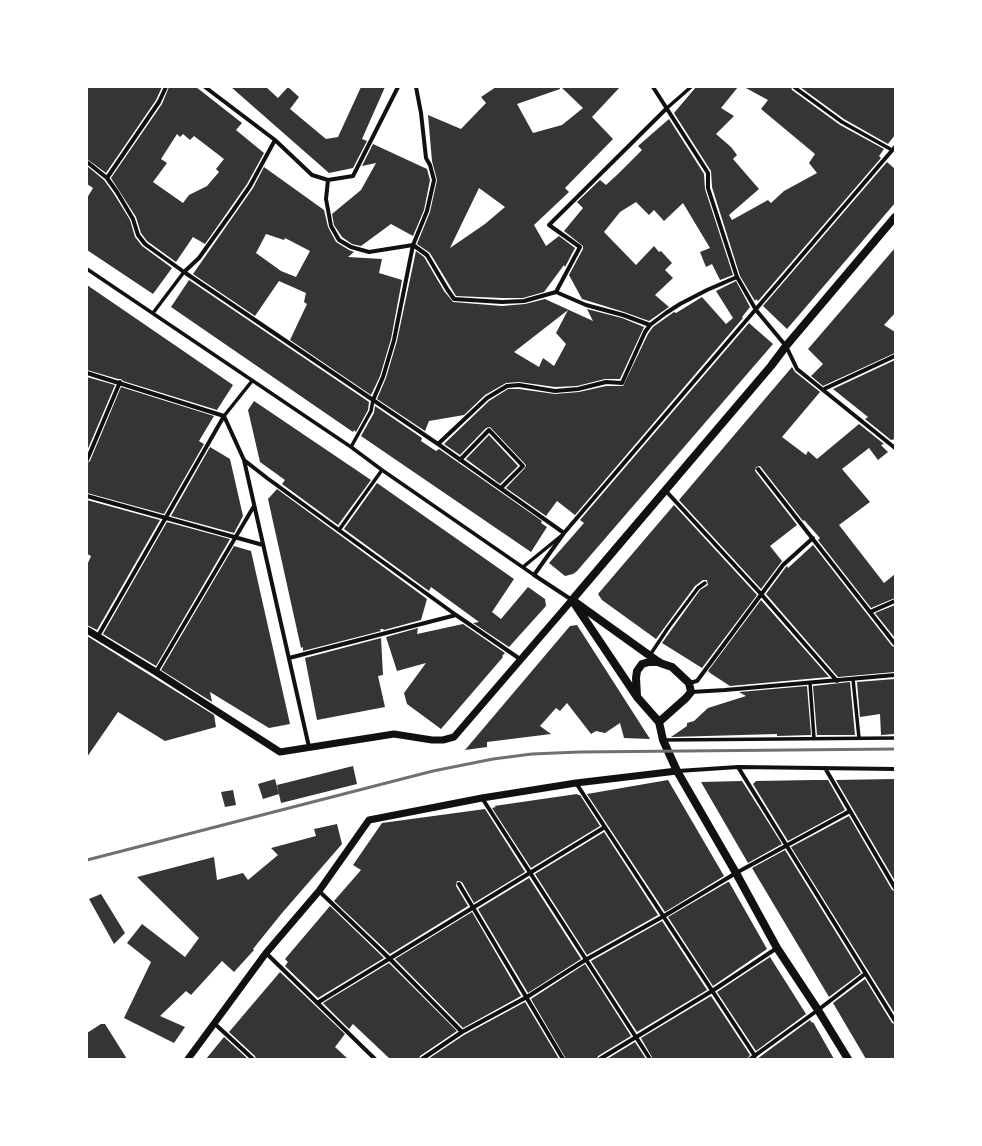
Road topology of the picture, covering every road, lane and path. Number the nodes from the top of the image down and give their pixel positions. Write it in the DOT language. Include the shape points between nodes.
graph roads {
  1 [pos="166,87"];
  2 [pos="205,87"];
  3 [pos="398,87"];
  4 [pos="416,87"];
  5 [pos="653,87"];
  6 [pos="691,87"];
  7 [pos="794,87"];
  8 [pos="803,87"];
  9 [pos="799,91"];
  10 [pos="667,108"];
  11 [pos="275,140"];
  12 [pos="894,150"];
  13 [pos="87,162"];
  14 [pos="107,178"];
  15 [pos="328,180"];
  16 [pos="895,217"];
  17 [pos="413,245"];
  18 [pos="87,269"];
  19 [pos="184,272"];
  20 [pos="737,277"];
  21 [pos="556,292"];
  22 [pos="756,310"];
  23 [pos="153,313"];
  24 [pos="650,325"];
  25 [pos="786,346"];
  26 [pos="895,356"];
  27 [pos="87,373"];
  28 [pos="252,380"];
  29 [pos="120,382"];
  30 [pos="824,389"];
  31 [pos="373,400"];
  32 [pos="224,416"];
  33 [pos="438,444"];
  34 [pos="893,444"];
  35 [pos="351,447"];
  36 [pos="895,448"];
  37 [pos="87,460"];
  38 [pos="244,460"];
  39 [pos="460,460"];
  40 [pos="758,469"];
  41 [pos="382,470"];
  42 [pos="501,488"];
  43 [pos="665,490"];
  44 [pos="87,496"];
  45 [pos="254,506"];
  46 [pos="164,518"];
  47 [pos="339,530"];
  48 [pos="564,533"];
  49 [pos="236,538"];
  50 [pos="813,538"];
  51 [pos="263,545"];
  52 [pos="523,567"];
  53 [pos="534,575"];
  54 [pos="705,583"];
  55 [pos="761,594"];
  56 [pos="572,600"];
  57 [pos="895,601"];
  58 [pos="870,612"];
  59 [pos="456,615"];
  60 [pos="87,630"];
  61 [pos="98,636"];
  62 [pos="895,644"];
  63 [pos="650,655"];
  64 [pos="289,658"];
  65 [pos="520,659"];
  66 [pos="660,662"];
  67 [pos="156,672"];
  68 [pos="895,675"];
  69 [pos="853,679"];
  70 [pos="837,681"];
  71 [pos="689,683"];
  72 [pos="810,683"];
  73 [pos="691,692"];
  74 [pos="637,697"];
  75 [pos="659,722"];
  76 [pos="814,738"];
  77 [pos="859,738"];
  78 [pos="895,738"];
  79 [pos="663,740"];
  80 [pos="309,747"];
  81 [pos="738,767"];
  82 [pos="825,768"];
  83 [pos="895,769"];
  84 [pos="677,771"];
  85 [pos="576,783"];
  86 [pos="482,798"];
  87 [pos="850,811"];
  88 [pos="605,827"];
  89 [pos="786,846"];
  90 [pos="530,872"];
  91 [pos="736,873"];
  92 [pos="459,884"];
  93 [pos="895,888"];
  94 [pos="319,891"];
  95 [pos="472,908"];
  96 [pos="664,916"];
  97 [pos="777,948"];
  98 [pos="266,953"];
  99 [pos="390,959"];
  100 [pos="587,959"];
  101 [pos="865,974"];
  102 [pos="712,991"];
  103 [pos="527,997"];
  104 [pos="317,1003"];
  105 [pos="818,1010"];
  106 [pos="895,1021"];
  107 [pos="215,1024"];
  108 [pos="462,1032"];
  109 [pos="636,1037"];
  110 [pos="755,1056"];
  111 [pos="188,1059"];
  112 [pos="253,1059"];
  113 [pos="375,1059"];
  114 [pos="422,1059"];
  115 [pos="563,1059"];
  116 [pos="600,1059"];
  117 [pos="650,1059"];
  118 [pos="750,1059"];
  119 [pos="848,1059"];
  1 -- 14 [label="street" via="159,102"];
  2 -- 11 [label="street"];
  3 -- 15 [label="street" via="353,176"];
  4 -- 17 [label="street" via="426,158 434,180 427,211"];
  5 -- 10 [label="street"];
  6 -- 10 [label="street"];
  7 -- 9 [label="street"];
  8 -- 9 [label="street"];
  9 -- 12 [label="street" via="842,122"];
  10 -- 20 [label="street" via="708,173 708,188"];
  10 -- 21 [label="street" via="549,225 580,248"];
  11 -- 15 [label="street" via="312,175"];
  11 -- 19 [label="street" via="250,186 228,218 199,258"];
  12 -- 22 [label="street"];
  13 -- 14 [label="street"];
  14 -- 19 [label="street" via="118,192 133,219 138,235 145,244"];
  15 -- 17 [label="street" via="326,199 331,226 339,240 351,247 369,252"];
  16 -- 25 [label="main road"];
  17 -- 21 [label="street" via="427,255 454,298 524,301"];
  17 -- 31 [label="street" via="394,340"];
  18 -- 23 [label="street"];
  19 -- 23 [label="street"];
  19 -- 31 [label="street"];
  20 -- 22 [label="street"];
  20 -- 24 [label="street" via="680,304"];
  21 -- 24 [label="street" via="586,305"];
  22 -- 25 [label="street"];
  22 -- 48 [label="street"];
  23 -- 28 [label="street"];
  24 -- 33 [label="street" via="622,384 606,382 578,389 555,391 519,385 507,386 487,398"];
  25 -- 30 [label="street" via="797,368"];
  25 -- 43 [label="main road"];
  26 -- 30 [label="street"];
  27 -- 29 [label="street"];
  28 -- 32 [label="street"];
  28 -- 35 [label="street"];
  29 -- 32 [label="street"];
  29 -- 37 [label="street"];
  30 -- 34 [label="street"];
  31 -- 33 [label="street"];
  31 -- 35 [label="street" via="371,411"];
  32 -- 38 [label="street"];
  32 -- 46 [label="street"];
  33 -- 39 [label="street"];
  34 -- 36 [label="street"];
  35 -- 41 [label="street"];
  38 -- 45 [label="street"];
  38 -- 47 [label="street"];
  39 -- 42 [label="street"];
  39 -- 42 [label="street" via="489,430 523,466"];
  40 -- 50 [label="street"];
  41 -- 47 [label="street"];
  41 -- 52 [label="street"];
  42 -- 48 [label="street"];
  43 -- 55 [label="street"];
  43 -- 56 [label="main road"];
  44 -- 46 [label="street"];
  45 -- 49 [label="street"];
  45 -- 51 [label="street"];
  46 -- 49 [label="street"];
  46 -- 61 [label="street"];
  47 -- 59 [label="street"];
  48 -- 52 [label="street"];
  48 -- 53 [label="street"];
  49 -- 51 [label="street"];
  49 -- 67 [label="street"];
  50 -- 55 [label="street" via="783,565"];
  50 -- 58 [label="street"];
  51 -- 64 [label="street"];
  52 -- 53 [label="street"];
  53 -- 56 [label="street"];
  54 -- 63 [label="street" via="668,628"];
  55 -- 70 [label="street"];
  55 -- 71 [label="street" via="697,681"];
  56 -- 63 [label="main road"];
  56 -- 65 [label="street"];
  56 -- 74 [label="main road"];
  57 -- 58 [label="street"];
  58 -- 62 [label="street"];
  59 -- 64 [label="street"];
  59 -- 65 [label="street"];
  60 -- 61 [label="street"];
  61 -- 67 [label="street"];
  63 -- 66 [label="main road"];
  64 -- 80 [label="street"];
  65 -- 80 [label="street" via="454,737 432,740 394,734"];
  66 -- 71 [label="main road" via="672,667"];
  66 -- 74 [label="main road" via="642,664 637,671"];
  67 -- 80 [label="street" via="280,752"];
  68 -- 69 [label="street"];
  69 -- 70 [label="street"];
  69 -- 77 [label="street"];
  70 -- 72 [label="street"];
  71 -- 73 [label="main road"];
  72 -- 73 [label="street"];
  72 -- 76 [label="street"];
  73 -- 75 [label="main road"];
  74 -- 75 [label="main road"];
  75 -- 79 [label="main road"];
  76 -- 77 [label="street"];
  76 -- 79 [label="street"];
  77 -- 78 [label="street"];
  79 -- 84 [label="main road"];
  81 -- 82 [label="street"];
  81 -- 84 [label="street"];
  81 -- 89 [label="street"];
  82 -- 83 [label="street"];
  82 -- 87 [label="street"];
  84 -- 85 [label="street"];
  84 -- 91 [label="main road"];
  85 -- 86 [label="street"];
  85 -- 88 [label="street"];
  86 -- 90 [label="street"];
  86 -- 94 [label="street" via="369,820"];
  87 -- 89 [label="street"];
  87 -- 93 [label="street"];
  88 -- 90 [label="street"];
  88 -- 96 [label="street"];
  89 -- 91 [label="street"];
  89 -- 101 [label="street"];
  90 -- 95 [label="street"];
  90 -- 100 [label="street"];
  91 -- 96 [label="street"];
  91 -- 97 [label="main road"];
  92 -- 95 [label="street"];
  94 -- 98 [label="street"];
  94 -- 99 [label="street"];
  95 -- 99 [label="street"];
  95 -- 103 [label="street"];
  96 -- 100 [label="street"];
  96 -- 102 [label="street"];
  97 -- 102 [label="street"];
  97 -- 105 [label="main road"];
  98 -- 104 [label="street"];
  98 -- 107 [label="street"];
  99 -- 104 [label="street"];
  99 -- 108 [label="street"];
  100 -- 103 [label="street"];
  100 -- 109 [label="street"];
  101 -- 105 [label="street"];
  101 -- 106 [label="street"];
  102 -- 109 [label="street"];
  102 -- 110 [label="street"];
  103 -- 108 [label="street"];
  103 -- 115 [label="street"];
  104 -- 113 [label="street"];
  105 -- 110 [label="street"];
  105 -- 119 [label="main road"];
  107 -- 111 [label="street"];
  107 -- 112 [label="street"];
  108 -- 114 [label="street"];
  109 -- 116 [label="street"];
  109 -- 117 [label="street"];
  110 -- 118 [label="street"];
}
